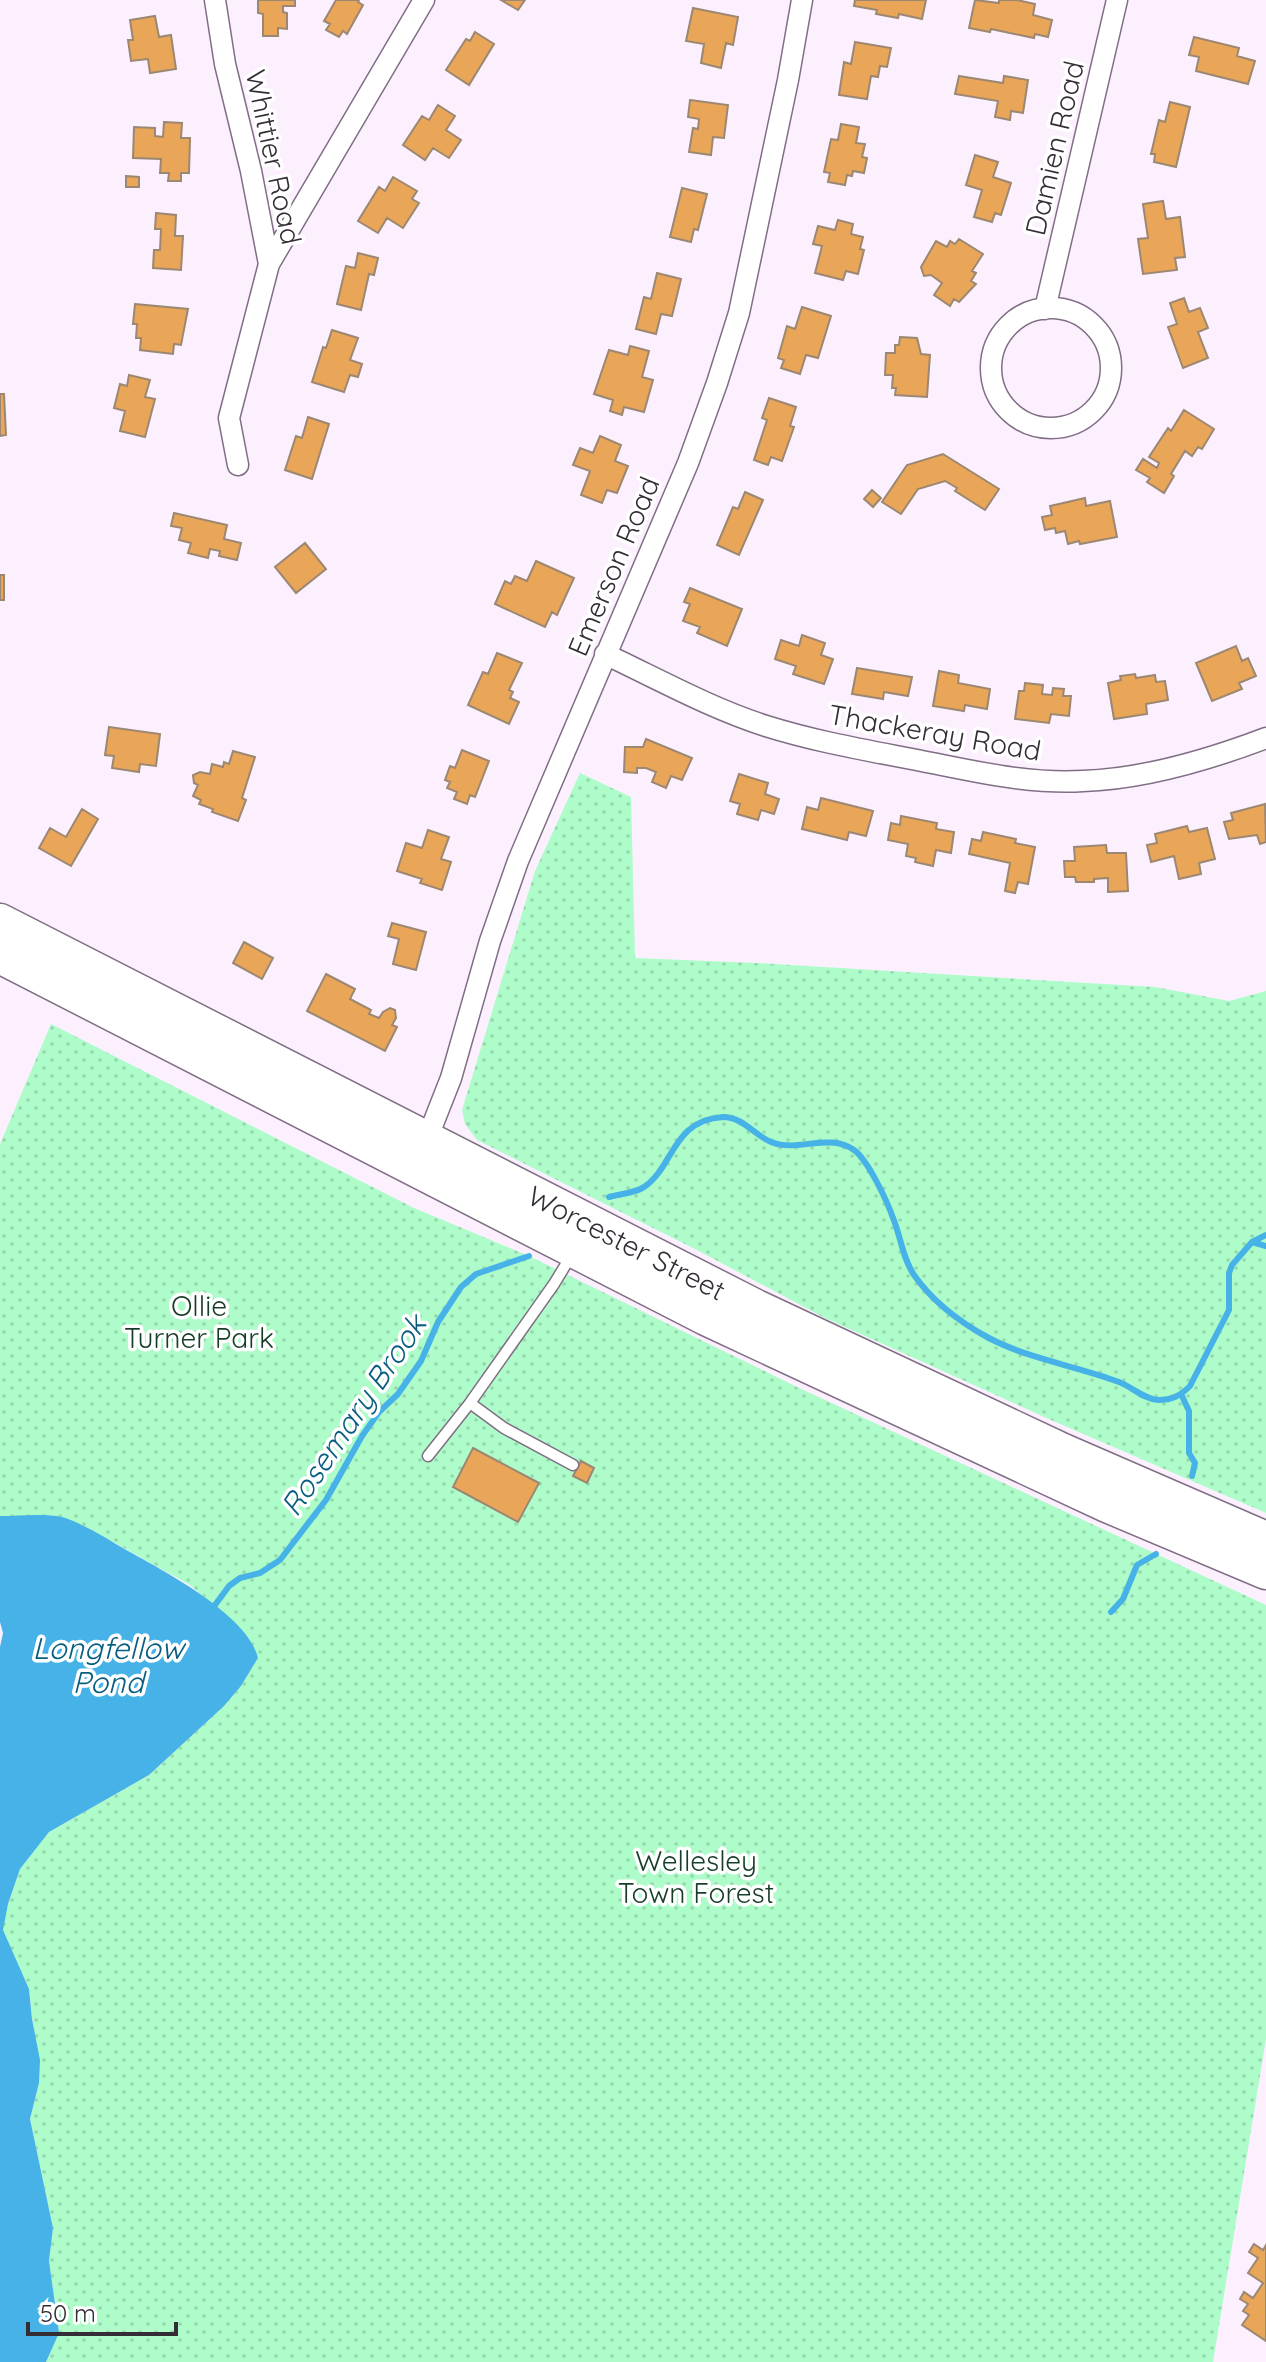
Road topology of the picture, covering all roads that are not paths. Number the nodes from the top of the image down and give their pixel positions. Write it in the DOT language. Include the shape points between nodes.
graph roads {
  1 [pos="215,0"];
  2 [pos="424,0"];
  3 [pos="802,0"];
  4 [pos="1117,0"];
  5 [pos="269,264"];
  6 [pos="1045,309"];
  7 [pos="238,465"];
  8 [pos="605,654"];
  9 [pos="1266,738"];
  10 [pos="0,922"];
  11 [pos="0,955"];
  12 [pos="427,1139"];
  13 [pos="575,1249"];
  14 [pos="470,1403"];
  15 [pos="428,1456"];
  16 [pos="573,1465"];
  17 [pos="1266,1540"];
  18 [pos="1266,1571"];
  1 -- 5 [label="street, Whittier Road"];
  2 -- 5 [label="street"];
  3 -- 8 [label="street, Emerson Road" via="739,313 688,463"];
  4 -- 6 [label="street, Damien Road"];
  5 -- 7 [label="street, Whittier Road" via="229,418"];
  6 -- 6 [label="street" via="1010,324 991,358 991,378 998,397 1026,423 1065,427 1081,421 1105,394 1110,359 1105,342 1080,316"];
  8 -- 9 [label="street, Thackeray Road" via="706,702 786,732 1035,780 1135,776"];
  8 -- 12 [label="street, Emerson Road" via="508,886 451,1078"];
  10 -- 12 [label="highway, Worcester Street"];
  11 -- 13 [label="highway, Worcester Street"];
  12 -- 17 [label="highway, Worcester Street" via="786,1323"];
  13 -- 14 [label="lane"];
  13 -- 18 [label="highway, Worcester Street" via="857,1388"];
  14 -- 15 [label="lane"];
  14 -- 16 [label="lane"];
}
